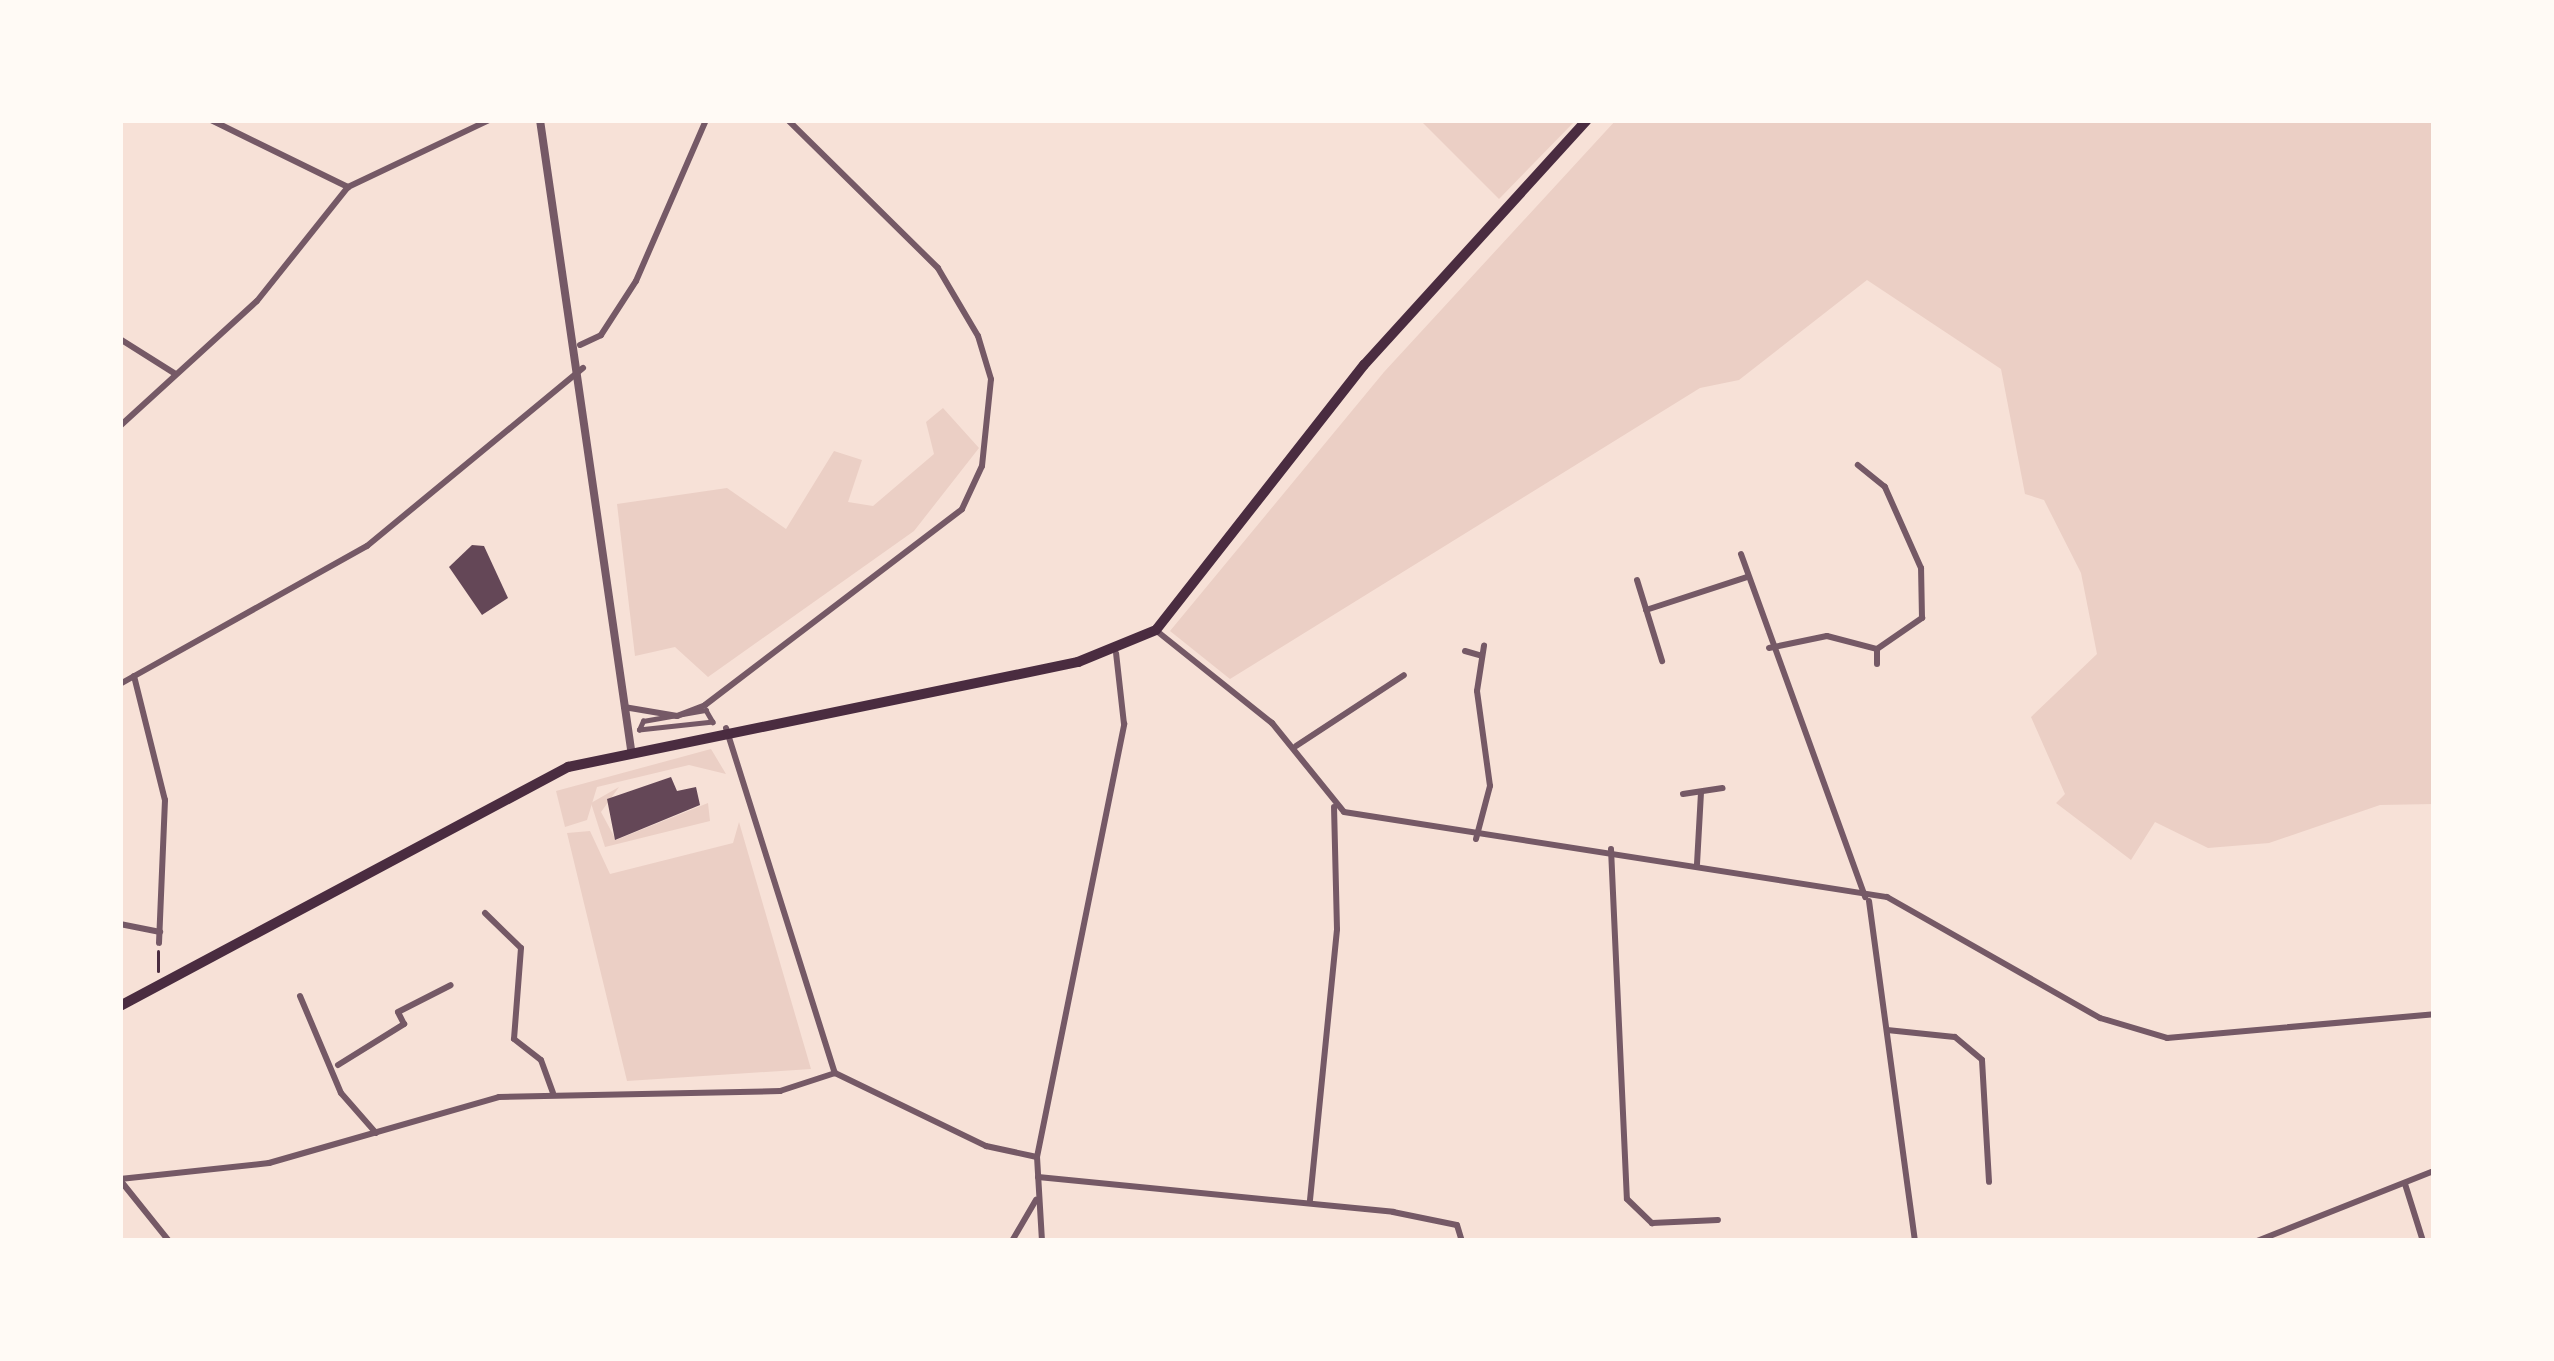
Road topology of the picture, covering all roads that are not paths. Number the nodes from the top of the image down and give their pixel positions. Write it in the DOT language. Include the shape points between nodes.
graph roads {
  1 [pos="211,120"];
  2 [pos="489,120"];
  3 [pos="540,120"];
  4 [pos="706,120"];
  5 [pos="788,120"];
  6 [pos="1587,120"];
  7 [pos="348,188"];
  8 [pos="120,339"];
  9 [pos="580,345"];
  10 [pos="583,368"];
  11 [pos="174,374"];
  12 [pos="120,426"];
  13 [pos="1858,465"];
  14 [pos="1741,554"];
  15 [pos="1747,577"];
  16 [pos="1637,580"];
  17 [pos="1646,610"];
  18 [pos="1156,630"];
  19 [pos="1484,646"];
  20 [pos="1769,648"];
  21 [pos="1876,649"];
  22 [pos="1465,651"];
  23 [pos="1116,653"];
  24 [pos="1479,655"];
  25 [pos="1662,661"];
  26 [pos="1877,664"];
  27 [pos="1404,675"];
  28 [pos="134,676"];
  29 [pos="120,684"];
  30 [pos="623,707"];
  31 [pos="713,722"];
  32 [pos="726,728"];
  33 [pos="1296,746"];
  34 [pos="631,749"];
  35 [pos="1723,788"];
  36 [pos="1683,794"];
  37 [pos="1701,794"];
  38 [pos="1334,807"];
  39 [pos="1475,838"];
  40 [pos="1611,849"];
  41 [pos="1697,864"];
  42 [pos="1867,899"];
  43 [pos="485,913"];
  44 [pos="120,924"];
  45 [pos="160,932"];
  46 [pos="159,943"];
  47 [pos="451,985"];
  48 [pos="300,996"];
  49 [pos="120,1006"];
  50 [pos="2434,1014"];
  51 [pos="1887,1030"];
  52 [pos="338,1065"];
  53 [pos="836,1073"];
  54 [pos="553,1093"];
  55 [pos="376,1133"];
  56 [pos="1037,1157"];
  57 [pos="2434,1172"];
  58 [pos="1038,1177"];
  59 [pos="120,1179"];
  60 [pos="1989,1182"];
  61 [pos="2405,1184"];
  62 [pos="1036,1200"];
  63 [pos="1310,1200"];
  64 [pos="1718,1220"];
  65 [pos="169,1241"];
  66 [pos="1012,1241"];
  67 [pos="1042,1241"];
  68 [pos="1462,1241"];
  69 [pos="1915,1241"];
  70 [pos="2257,1241"];
  71 [pos="2422,1241"];
  1 -- 7 [label="street"];
  2 -- 7 [label="street"];
  3 -- 9 [label="street"];
  4 -- 9 [label="street" via="636,281 601,335"];
  5 -- 30 [label="street" via="938,268 978,336 992,379 982,466 962,509 705,705 677,716"];
  6 -- 18 [label="highway" via="1364,365"];
  7 -- 11 [label="street" via="257,301"];
  8 -- 11 [label="street"];
  9 -- 10 [label="street"];
  10 -- 28 [label="street" via="376,540"];
  10 -- 30 [label="street"];
  11 -- 12 [label="street"];
  13 -- 21 [label="street" via="1885,487 1927,594 1913,628"];
  14 -- 15 [label="street"];
  15 -- 17 [label="street"];
  15 -- 20 [label="street"];
  16 -- 17 [label="street"];
  17 -- 25 [label="street"];
  18 -- 23 [label="highway"];
  18 -- 33 [label="street"];
  19 -- 24 [label="street"];
  20 -- 21 [label="street" via="1827,636"];
  20 -- 42 [label="street"];
  21 -- 26 [label="street"];
  22 -- 24 [label="street"];
  23 -- 32 [label="highway"];
  23 -- 56 [label="street" via="1125,708 1117,772"];
  24 -- 39 [label="street" via="1490,787"];
  27 -- 33 [label="street"];
  28 -- 29 [label="street"];
  28 -- 45 [label="street" via="165,800"];
  30 -- 34 [label="street"];
  31 -- 31 [label="street" via="706,710 639,730 651,735"];
  32 -- 34 [label="highway"];
  32 -- 53 [label="street"];
  33 -- 38 [label="street"];
  34 -- 49 [label="highway" via="499,796"];
  35 -- 37 [label="street"];
  36 -- 37 [label="street"];
  37 -- 41 [label="street"];
  38 -- 39 [label="street"];
  38 -- 63 [label="street" via="1337,929"];
  39 -- 40 [label="street"];
  40 -- 41 [label="street"];
  40 -- 64 [label="street" via="1627,1199 1652,1223"];
  41 -- 42 [label="street"];
  42 -- 50 [label="street" via="1916,907 2100,1018 2168,1038"];
  42 -- 51 [label="street"];
  43 -- 54 [label="street" via="521,948 514,1039 542,1060"];
  44 -- 45 [label="street"];
  45 -- 46 [label="street"];
  47 -- 52 [label="street" via="398,1012 404,1024"];
  48 -- 52 [label="street"];
  51 -- 60 [label="street" via="1955,1037 1982,1060"];
  51 -- 69 [label="street"];
  52 -- 55 [label="street" via="341,1093 371,1114"];
  53 -- 54 [label="street" via="780,1091"];
  53 -- 56 [label="street" via="986,1146"];
  54 -- 55 [label="street" via="499,1096"];
  55 -- 59 [label="street" via="269,1163"];
  56 -- 58 [label="street"];
  57 -- 61 [label="street"];
  58 -- 62 [label="street"];
  58 -- 63 [label="street"];
  59 -- 65 [label="street"];
  61 -- 70 [label="street"];
  61 -- 71 [label="street"];
  62 -- 66 [label="street"];
  62 -- 67 [label="street"];
  63 -- 68 [label="street" via="1439,1219 1461,1228"];
}
